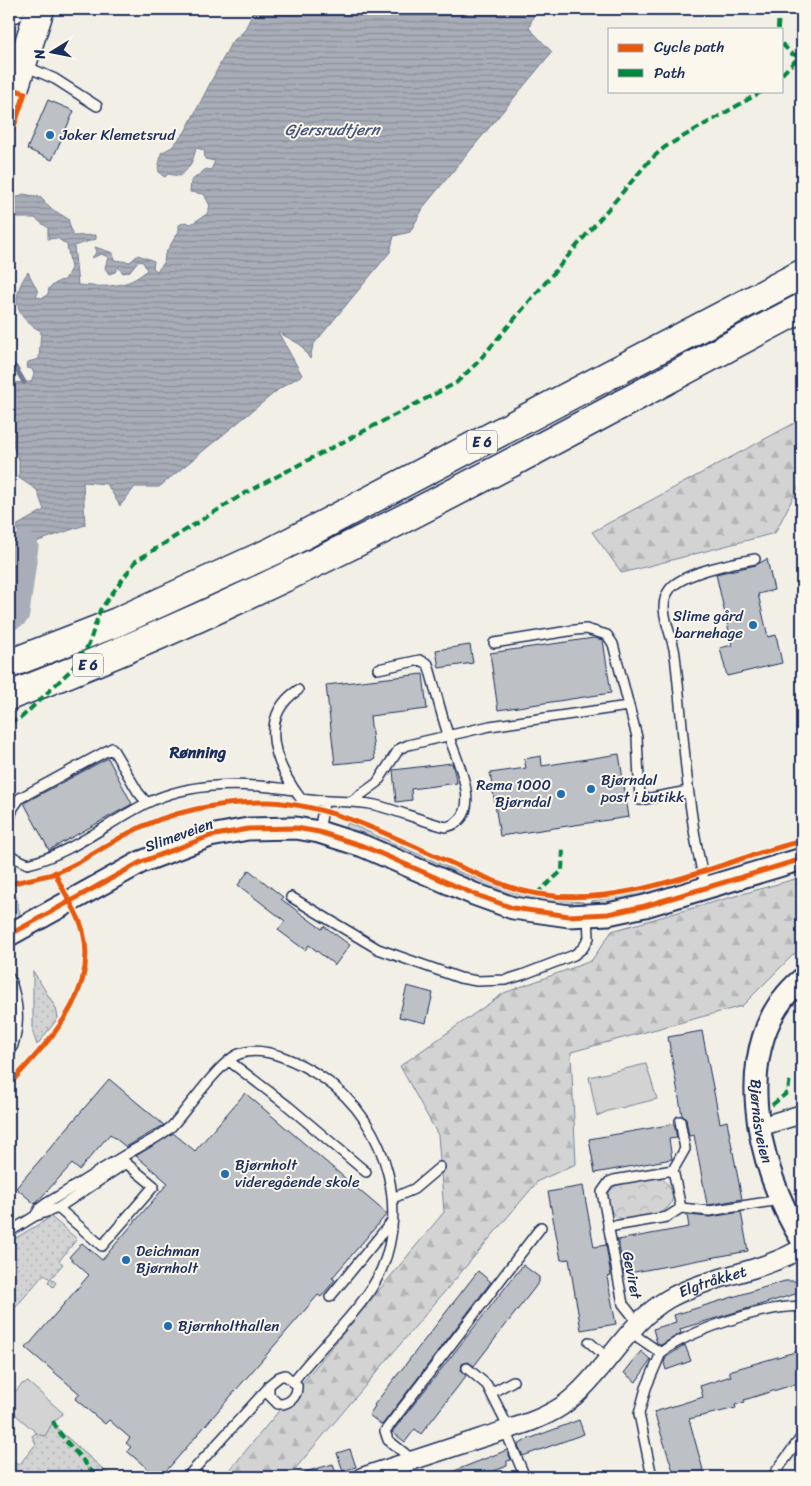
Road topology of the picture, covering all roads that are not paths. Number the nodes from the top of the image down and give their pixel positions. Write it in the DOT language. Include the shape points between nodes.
graph roads {
  1 [pos="22,10"];
  2 [pos="15,61"];
  3 [pos="9,104"];
  4 [pos="97,106"];
  5 [pos="802,274"];
  6 [pos="802,308"];
  7 [pos="755,559"];
  8 [pos="494,643"];
  9 [pos="9,664"];
  10 [pos="378,668"];
  11 [pos="298,690"];
  12 [pos="9,696"];
  13 [pos="628,706"];
  14 [pos="448,735"];
  15 [pos="294,790"];
  16 [pos="688,790"];
  17 [pos="352,801"];
  18 [pos="324,802"];
  19 [pos="148,803"];
  20 [pos="9,821"];
  21 [pos="319,832"];
  22 [pos="176,850"];
  23 [pos="9,855"];
  24 [pos="802,859"];
  25 [pos="706,889"];
  26 [pos="291,897"];
  27 [pos="588,916"];
  28 [pos="9,935"];
  29 [pos="9,946"];
  30 [pos="9,978"];
  31 [pos="802,979"];
  32 [pos="9,1055"];
  33 [pos="229,1061"];
  34 [pos="802,1114"];
  35 [pos="680,1121"];
  36 [pos="759,1127"];
  37 [pos="440,1167"];
  38 [pos="673,1170"];
  39 [pos="366,1172"];
  40 [pos="393,1198"];
  41 [pos="780,1200"];
  42 [pos="58,1208"];
  43 [pos="681,1208"];
  44 [pos="35,1216"];
  45 [pos="394,1220"];
  46 [pos="541,1227"];
  47 [pos="608,1227"];
  48 [pos="9,1232"];
  49 [pos="802,1240"];
  50 [pos="802,1248"];
  51 [pos="330,1297"];
  52 [pos="802,1307"];
  53 [pos="636,1327"];
  54 [pos="589,1342"];
  55 [pos="661,1353"];
  56 [pos="609,1359"];
  57 [pos="467,1368"];
  58 [pos="513,1380"];
  59 [pos="294,1382"];
  60 [pos="268,1388"];
  61 [pos="491,1393"];
  62 [pos="507,1430"];
  63 [pos="802,1436"];
  64 [pos="413,1460"];
  65 [pos="187,1477"];
  66 [pos="362,1477"];
  67 [pos="525,1477"];
  68 [pos="652,1477"];
  69 [pos="772,1477"];
  1 -- 2 [label="main road"];
  2 -- 3 [label="main road"];
  2 -- 4 [label="lane" via="55,79"];
  5 -- 9 [label="main road, E 6" via="264,554 159,603"];
  6 -- 12 [label="main road, E 6" via="382,529 166,633"];
  7 -- 16 [label="lane" via="709,568 671,587 665,598 664,609 675,652"];
  8 -- 13 [label="lane" via="574,630 604,633 613,644"];
  10 -- 14 [label="lane" via="420,660 428,664"];
  11 -- 15 [label="lane" via="280,708 273,737"];
  13 -- 14 [label="lane"];
  13 -- 16 [label="lane" via="637,737 640,800"];
  14 -- 17 [label="lane" via="398,749 377,783"];
  14 -- 17 [label="lane" via="465,784 467,802 461,820 446,827"];
  15 -- 18 [label="lane" via="301,799"];
  15 -- 19 [label="lane" via="204,786"];
  16 -- 25 [label="lane"];
  17 -- 18 [label="lane"];
  18 -- 21 [label="lane"];
  19 -- 20 [label="lane" via="112,748 20,798"];
  19 -- 23 [label="lane" via="50,858 28,864"];
  21 -- 22 [label="street, Slimeveien" via="296,828 248,829 210,836"];
  21 -- 27 [label="street, Slimeveien" via="363,846 513,908 550,915"];
  22 -- 28 [label="street, Slimeveien" via="141,862"];
  22 -- 29 [label="street, Slimeveien" via="147,871"];
  24 -- 25 [label="street, Slimeveien"];
  25 -- 27 [label="street, Slimeveien" via="645,906"];
  26 -- 27 [label="lane" via="378,949 477,981 506,980 574,955 589,938"];
  30 -- 32 [label="lane" via="18,1017 16,1039"];
  31 -- 36 [label="street, Bjørnåsveien" via="783,999 764,1035 758,1069"];
  33 -- 39 [label="lane"];
  33 -- 40 [label="lane" via="245,1052 274,1056 301,1065 334,1087 356,1108 374,1136 384,1159"];
  33 -- 44 [label="lane" via="170,1128 40,1208"];
  34 -- 36 [label="street"];
  35 -- 38 [label="lane" via="685,1149"];
  36 -- 41 [label="street, Bjørnåsveien"];
  37 -- 40 [label="lane" via="414,1189"];
  38 -- 43 [label="lane"];
  38 -- 47 [label="lane, Geviret" via="609,1182 602,1198"];
  40 -- 45 [label="lane"];
  41 -- 43 [label="lane" via="709,1211"];
  41 -- 49 [label="street, Bjørnåsveien"];
  42 -- 42 [label="lane" via="102,1246 154,1186 126,1163"];
  42 -- 44 [label="lane"];
  43 -- 47 [label="lane" via="667,1217"];
  44 -- 48 [label="lane"];
  45 -- 51 [label="lane"];
  45 -- 59 [label="lane" via="387,1253 372,1287"];
  46 -- 64 [label="lane" via="385,1431 388,1440"];
  47 -- 53 [label="lane, Geviret" via="622,1304"];
  50 -- 53 [label="street, Elgtråkket" via="782,1259 678,1294 656,1307"];
  52 -- 55 [label="lane" via="770,1310 724,1323"];
  53 -- 55 [label="lane" via="640,1338"];
  53 -- 56 [label="street, Elgtråkket"];
  54 -- 56 [label="lane"];
  55 -- 68 [label="lane" via="639,1414"];
  56 -- 62 [label="street, Elgtråkket" via="562,1406 541,1418"];
  57 -- 61 [label="lane" via="487,1385"];
  58 -- 61 [label="lane"];
  59 -- 60 [label="lane" via="284,1375"];
  59 -- 60 [label="lane" via="297,1390 293,1398 284,1404 278,1404"];
  60 -- 65 [label="lane"];
  61 -- 62 [label="lane"];
  62 -- 64 [label="street, Elgtråkket"];
  62 -- 67 [label="lane"];
  63 -- 69 [label="lane"];
  64 -- 66 [label="street, Elgtråkket"];
}
